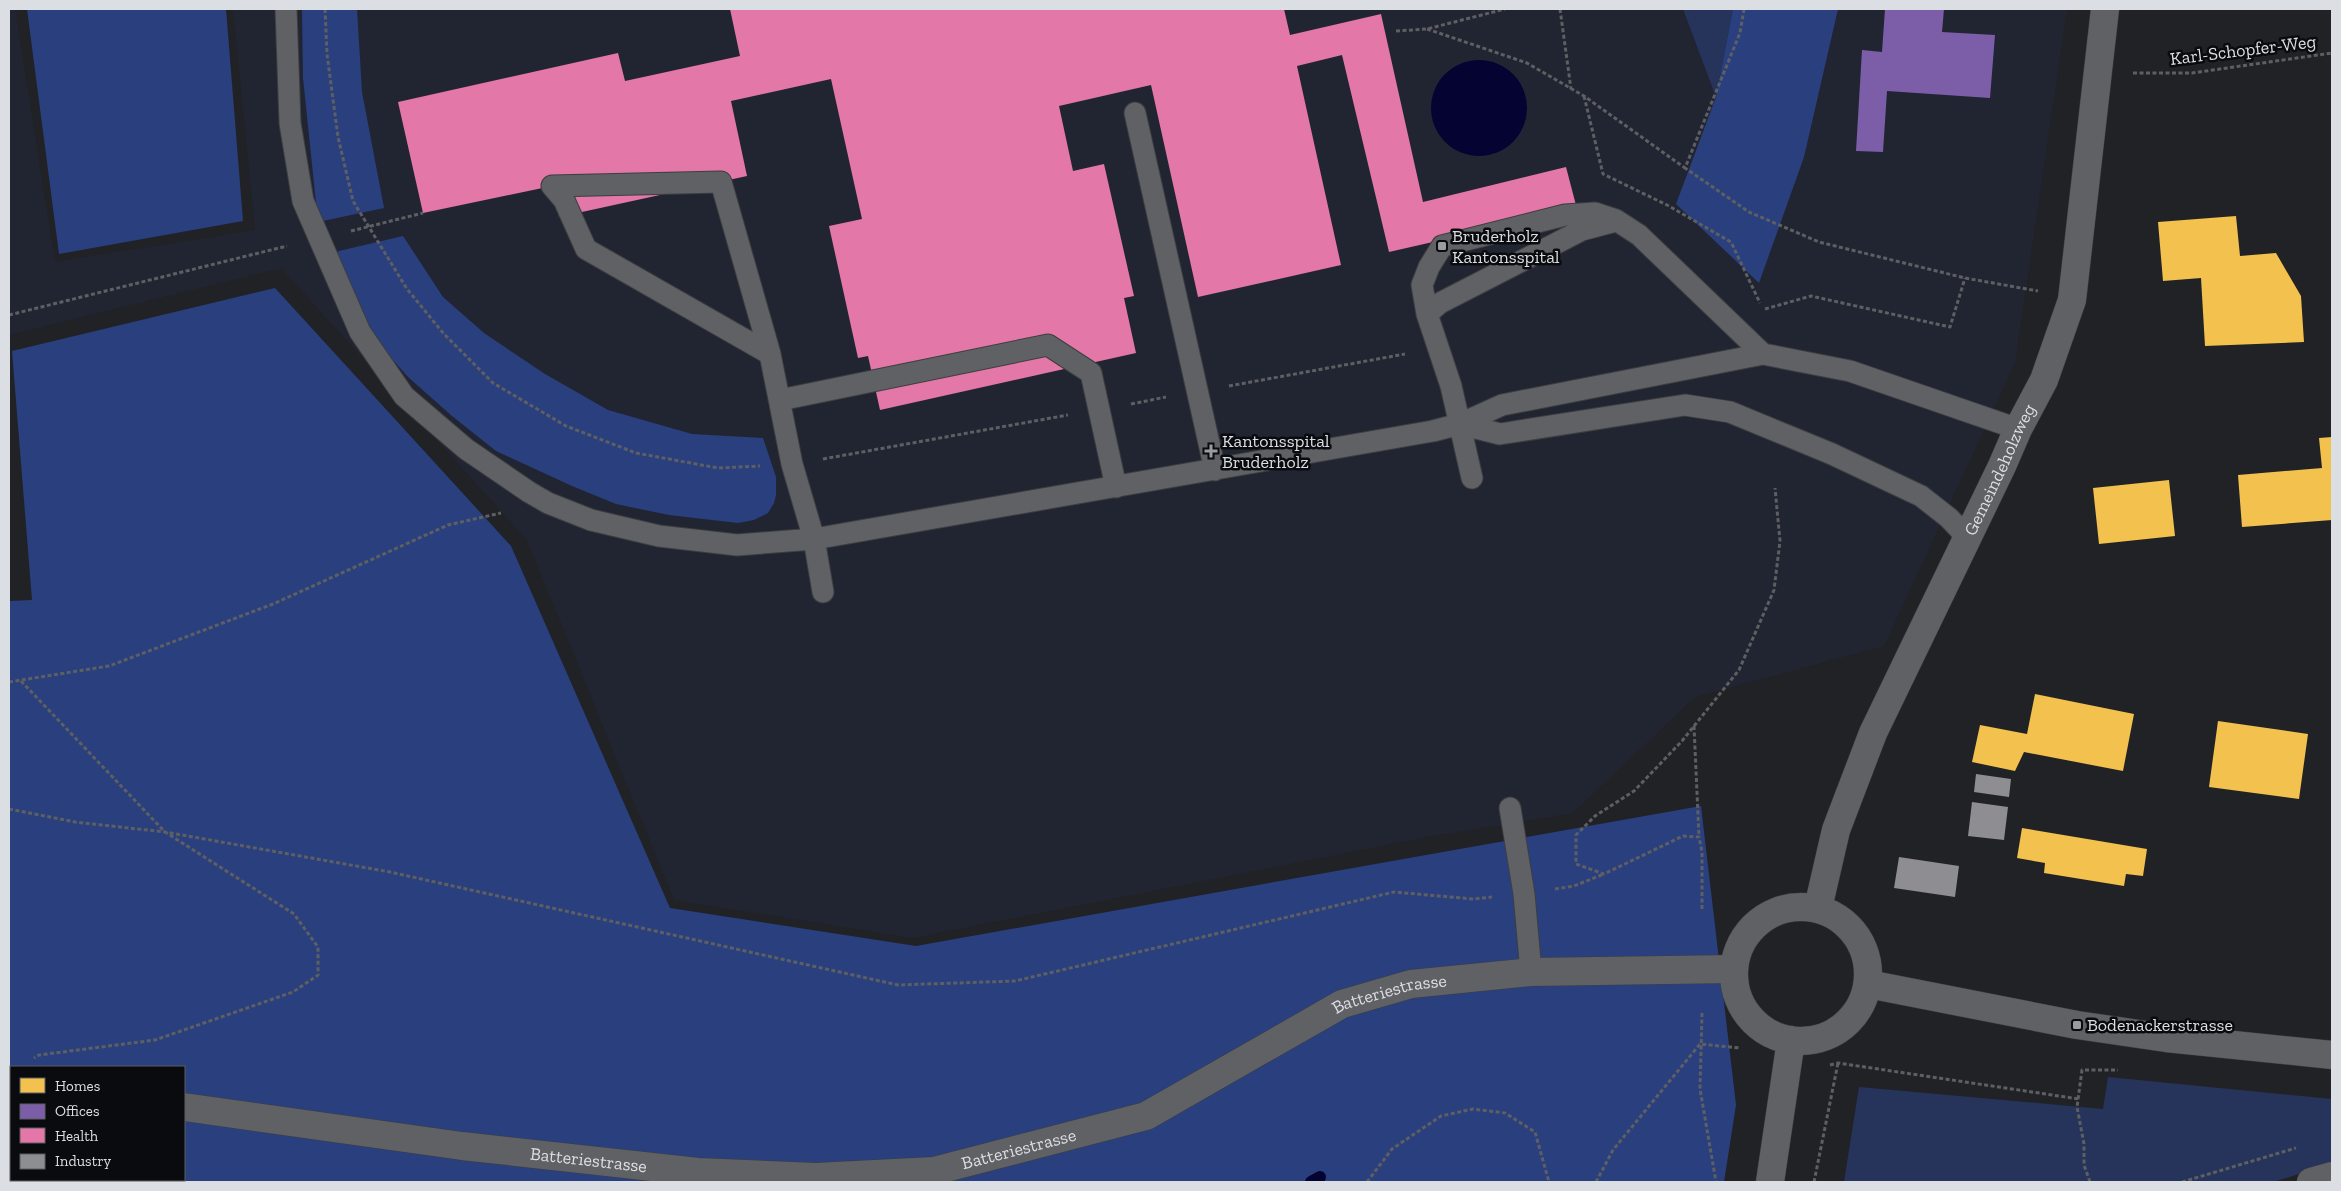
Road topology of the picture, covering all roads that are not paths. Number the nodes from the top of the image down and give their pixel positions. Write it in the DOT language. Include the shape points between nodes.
graph roads {
  1 [pos="286,9"];
  2 [pos="2105,9"];
  3 [pos="1135,113"];
  4 [pos="1616,220"];
  5 [pos="1427,314"];
  6 [pos="770,354"];
  7 [pos="1763,354"];
  8 [pos="780,400"];
  9 [pos="1460,424"];
  10 [pos="2018,429"];
  11 [pos="1215,470"];
  12 [pos="1472,478"];
  13 [pos="1116,487"];
  14 [pos="1966,536"];
  15 [pos="814,539"];
  16 [pos="823,592"];
  17 [pos="1510,808"];
  18 [pos="1818,908"];
  19 [pos="1734,969"];
  20 [pos="1531,972"];
  21 [pos="1868,984"];
  22 [pos="1791,1040"];
  23 [pos="2332,1055"];
  24 [pos="185,1107"];
  25 [pos="2332,1176"];
  26 [pos="1770,1182"];
  27 [pos="2312,1182"];
  1 -- 15 [label="lane" via="290,123 303,201 360,332 404,396 466,449 548,503 591,520 659,536 737,545"];
  2 -- 10 [label="street, Gemeindeholzweg" via="2072,300 2044,380"];
  3 -- 11 [label="lane"];
  4 -- 5 [label="lane" via="1582,230 1440,303"];
  4 -- 5 [label="lane" via="1595,213 1565,215 1442,246 1428,267 1422,285"];
  4 -- 7 [label="lane" via="1639,235"];
  5 -- 9 [label="lane"];
  6 -- 6 [label="lane" via="721,182 552,186 564,200 586,248"];
  6 -- 8 [label="lane"];
  7 -- 9 [label="lane" via="1502,405"];
  7 -- 10 [label="lane" via="1850,371"];
  8 -- 13 [label="lane" via="1048,345 1091,373"];
  8 -- 15 [label="lane" via="792,464"];
  9 -- 11 [label="lane"];
  9 -- 12 [label="lane"];
  9 -- 14 [label="lane" via="1500,434 1685,406 1730,412 1832,454 1921,496"];
  10 -- 14 [label="street, Gemeindeholzweg"];
  11 -- 13 [label="lane"];
  13 -- 15 [label="lane"];
  14 -- 18 [label="street, Gemeindeholzweg" via="1873,733 1836,830"];
  15 -- 16 [label="lane"];
  17 -- 20 [label="lane" via="1524,894"];
  18 -- 19 [label="street" via="1795,907 1772,913 1753,927 1740,946"];
  18 -- 21 [label="street" via="1836,916 1852,929 1868,964"];
  19 -- 20 [label="street, Batteriestrasse"];
  19 -- 22 [label="street" via="1736,989 1743,1007 1755,1023 1772,1034"];
  20 -- 24 [label="street, Batteriestrasse" via="1412,984 1342,1004 1146,1116 934,1171 816,1177 698,1172 462,1146"];
  21 -- 22 [label="street" via="1862,1004 1849,1021 1832,1033 1812,1040"];
  21 -- 23 [label="street" via="2077,1025 2166,1038"];
  22 -- 26 [label="street"];
  25 -- 27 [label="street"];
}
